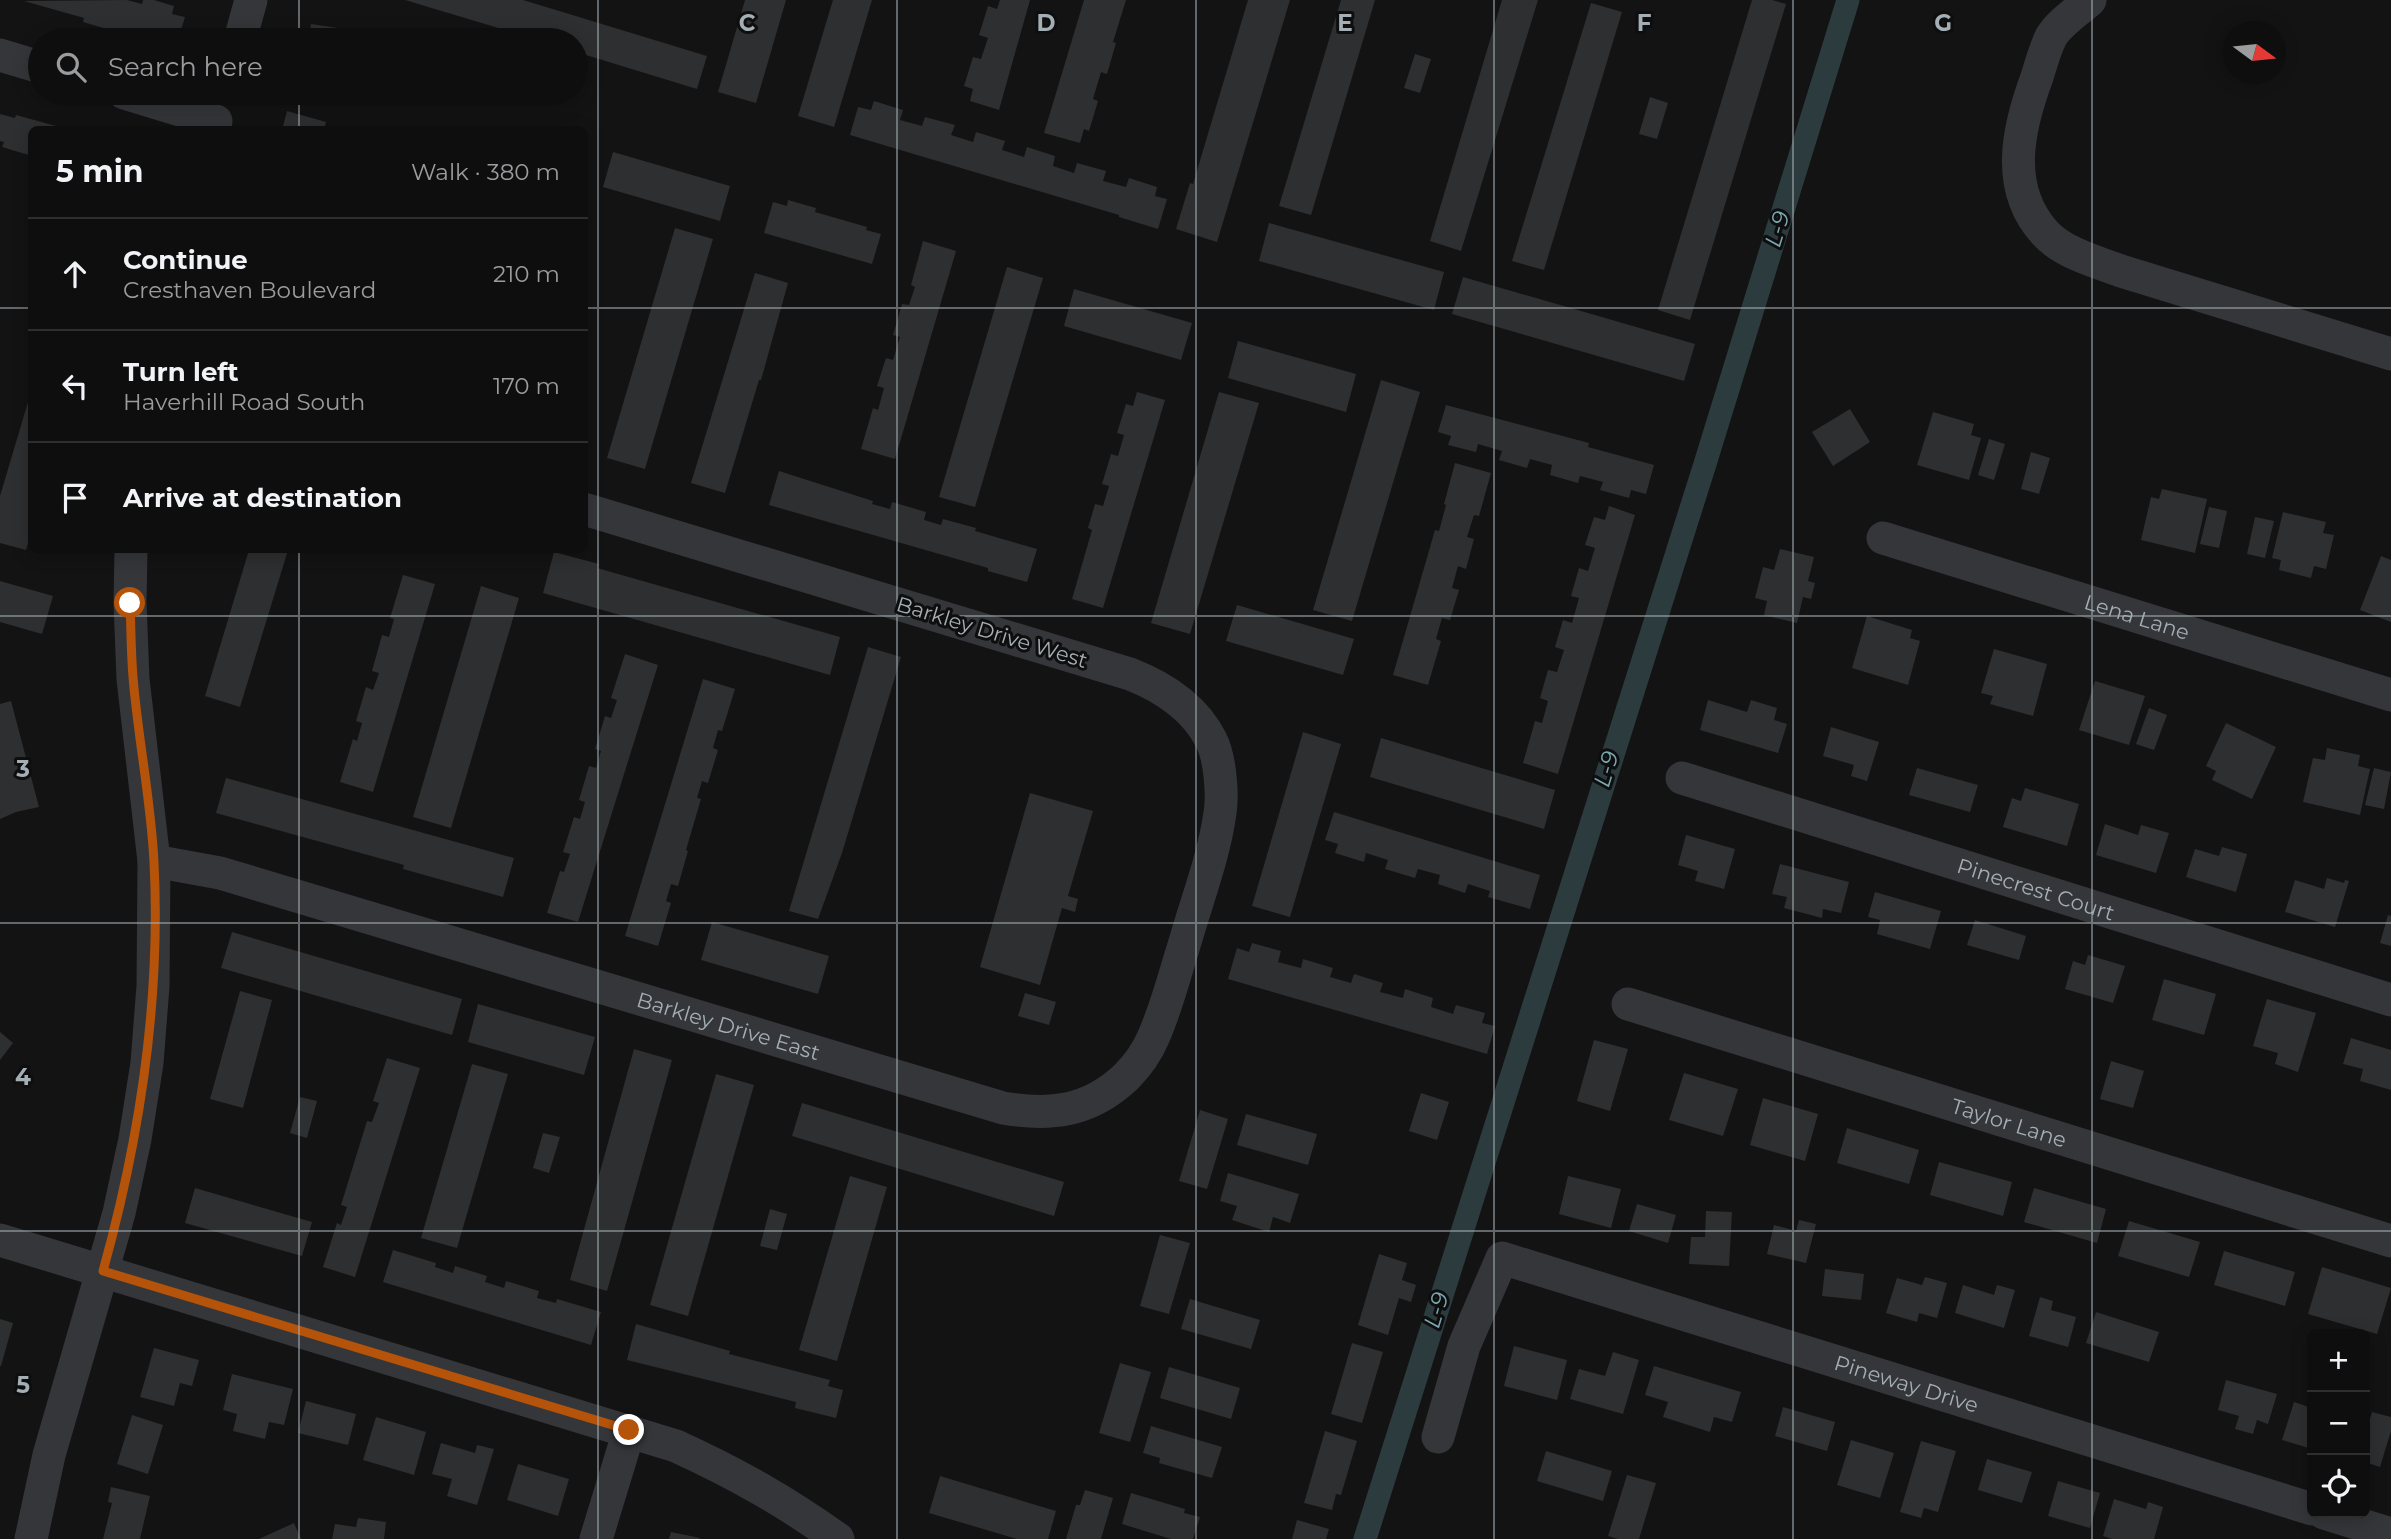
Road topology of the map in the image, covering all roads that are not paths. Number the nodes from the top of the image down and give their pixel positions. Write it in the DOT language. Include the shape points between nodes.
graph roads {
  1 [pos="251,0"];
  2 [pos="2090,0"];
  3 [pos="243,28"];
  4 [pos="0,55"];
  5 [pos="28,63"];
  6 [pos="178,105"];
  7 [pos="218,114"];
  8 [pos="2391,354"];
  9 [pos="588,510"];
  10 [pos="1883,538"];
  11 [pos="131,553"];
  12 [pos="2391,695"];
  13 [pos="1682,778"];
  14 [pos="154,861"];
  15 [pos="1194,911"];
  16 [pos="2391,1000"];
  17 [pos="1628,1004"];
  18 [pos="0,1240"];
  19 [pos="2391,1241"];
  20 [pos="103,1271"];
  21 [pos="629,1430"];
  22 [pos="1438,1437"];
  23 [pos="2307,1507"];
  24 [pos="2340,1518"];
  25 [pos="2391,1534"];
  26 [pos="31,1539"];
  27 [pos="596,1539"];
  28 [pos="838,1539"];
  1 -- 3 [label="street"];
  2 -- 8 [label="street" via="2052,35 2023,115 2018,147 2024,197 2045,233 2080,255 2121,271"];
  4 -- 5 [label="street"];
  6 -- 7 [label="street"];
  9 -- 15 [label="street, Barkley Drive West" via="1130,674 1163,689 1212,741 1220,780 1218,827"];
  10 -- 12 [label="street, Lena Lane"];
  11 -- 14 [label="street" via="133,679"];
  13 -- 16 [label="street, Pinecrest Court"];
  14 -- 15 [label="street, Barkley Drive East" via="220,873 990,1105 1034,1113 1066,1110 1101,1096 1137,1065 1159,1022"];
  14 -- 20 [label="street" via="147,1063 135,1139"];
  17 -- 19 [label="street, Taylor Lane"];
  18 -- 20 [label="street"];
  20 -- 21 [label="street"];
  20 -- 26 [label="street" via="49,1455"];
  21 -- 27 [label="street"];
  21 -- 28 [label="street" via="733,1472"];
  22 -- 23 [label="street, Pineway Drive" via="1464,1346 1502,1258"];
  24 -- 25 [label="street"];
}
